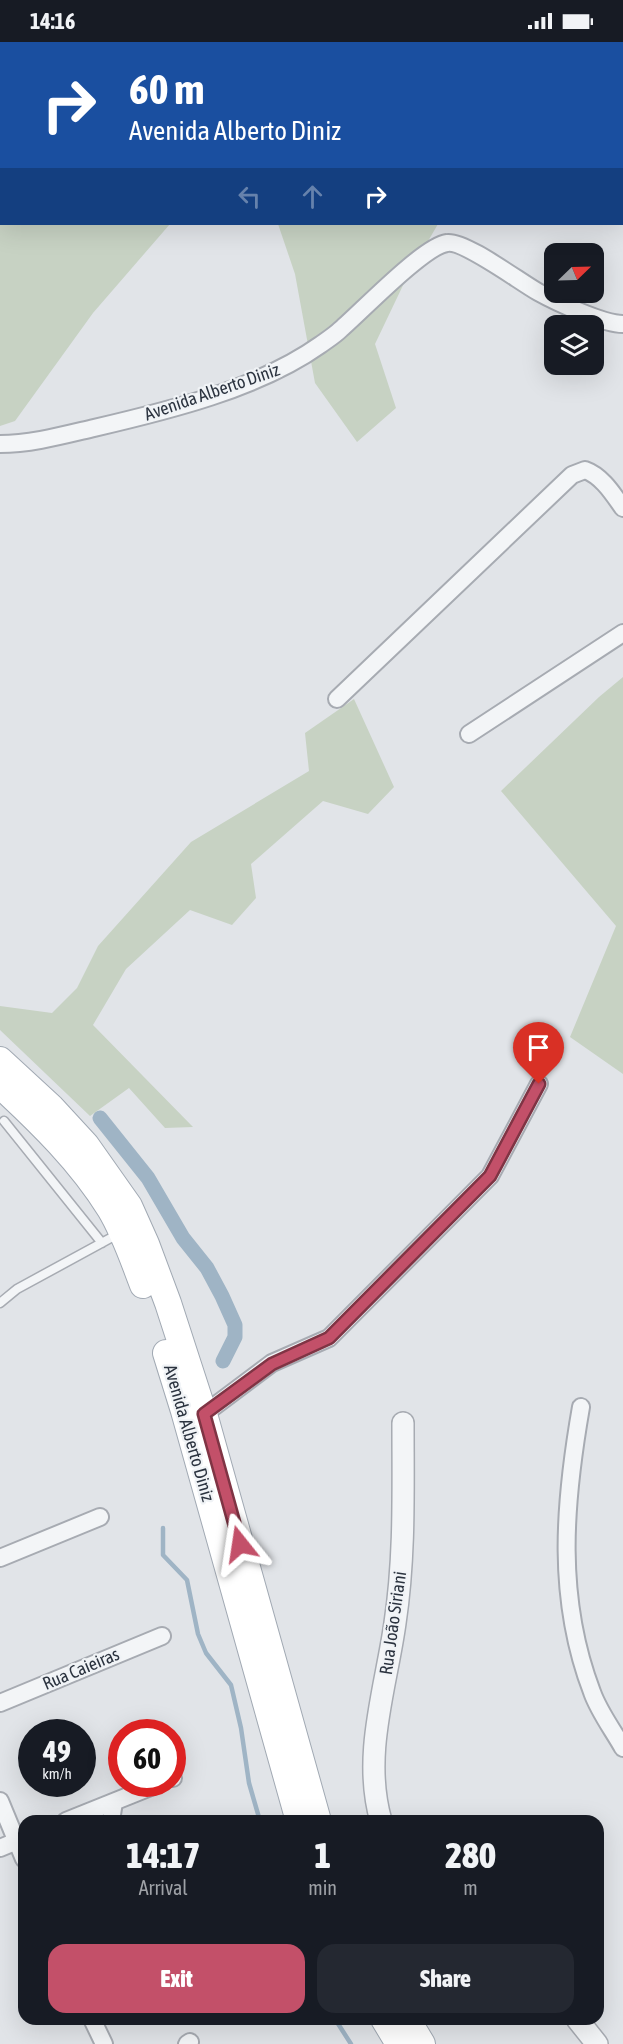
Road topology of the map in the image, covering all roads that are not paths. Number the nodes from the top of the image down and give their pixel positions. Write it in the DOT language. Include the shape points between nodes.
graph roads {
  1 [pos="623,324"];
  2 [pos="0,444"];
  3 [pos="623,507"];
  4 [pos="623,633"];
  5 [pos="336,699"];
  6 [pos="469,734"];
  7 [pos="0,1060"];
  8 [pos="539,1084"];
  9 [pos="0,1085"];
  10 [pos="4,1121"];
  11 [pos="112,1238"];
  12 [pos="0,1303"];
  13 [pos="580,1407"];
  14 [pos="204,1414"];
  15 [pos="403,1423"];
  16 [pos="100,1517"];
  17 [pos="0,1557"];
  18 [pos="162,1636"];
  19 [pos="0,1703"];
  20 [pos="623,1748"];
  21 [pos="126,1797"];
  22 [pos="0,1801"];
  23 [pos="114,1802"];
  24 [pos="81,1815"];
  25 [pos="112,1815"];
  26 [pos="297,1815"];
  27 [pos="316,1815"];
  28 [pos="380,1815"];
  29 [pos="18,1836"];
  30 [pos="18,1841"];
  31 [pos="0,1848"];
  32 [pos="95,2025"];
  33 [pos="388,2025"];
  34 [pos="411,2025"];
  35 [pos="582,2025"];
  36 [pos="104,2044"];
  37 [pos="399,2044"];
  38 [pos="422,2044"];
  39 [pos="597,2044"];
  1 -- 2 [label="street, Avenida Alberto Diniz" via="575,309 459,245 445,243 433,248 341,330 287,366 222,392 141,417"];
  3 -- 5 [label="street" via="591,472 585,470 572,476"];
  4 -- 6 [label="street"];
  7 -- 14 [label="main road, Avenida Alberto Diniz" via="86,1145 129,1206 168,1303"];
  8 -- 14 [label="street, Avenida Alberto Diniz" via="490,1176 329,1338 272,1364"];
  9 -- 11 [label="main road, Avenida Alberto Diniz" via="79,1167 111,1211"];
  10 -- 11 [label="lane"];
  11 -- 12 [label="lane" via="17,1289"];
  11 -- 26 [label="main road, Avenida Alberto Diniz" via="149,1298"];
  13 -- 20 [label="street" via="566,1506 573,1627 592,1694"];
  14 -- 27 [label="main road, Avenida Alberto Diniz"];
  15 -- 28 [label="street, Rua João Siriani" via="403,1555 374,1742"];
  16 -- 17 [label="street"];
  18 -- 19 [label="street, Rua Caieiras"];
  21 -- 23 [label="street"];
  22 -- 29 [label="street"];
  23 -- 24 [label="street"];
  23 -- 25 [label="street"];
  30 -- 31 [label="street"];
  32 -- 36 [label="street"];
  33 -- 37 [label="main road"];
  34 -- 38 [label="main road"];
  35 -- 39 [label="street"];
}
